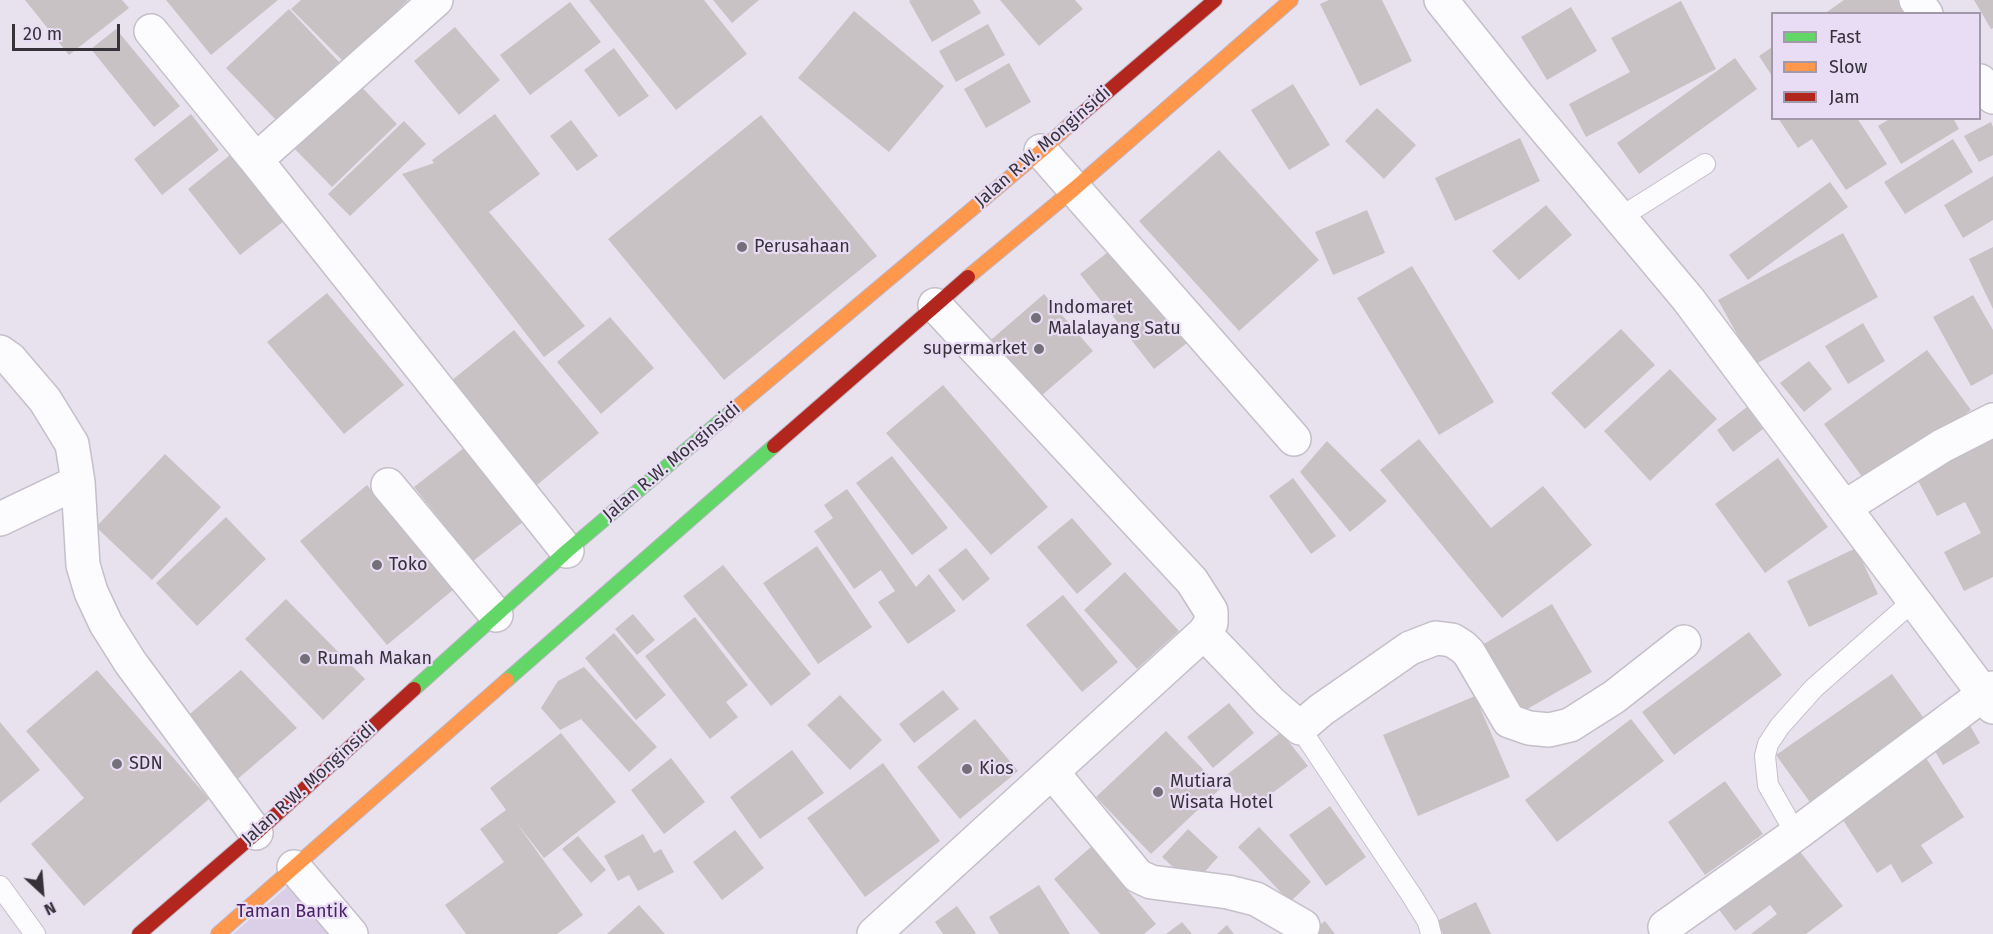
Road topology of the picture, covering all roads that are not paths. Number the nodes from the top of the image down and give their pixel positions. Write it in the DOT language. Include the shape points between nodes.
graph roads {
  1 [pos="436,0"];
  2 [pos="1215,0"];
  3 [pos="1291,0"];
  4 [pos="1441,0"];
  5 [pos="151,31"];
  6 [pos="1981,82"];
  7 [pos="1993,98"];
  8 [pos="1041,151"];
  9 [pos="256,160"];
  10 [pos="1705,164"];
  11 [pos="1074,189"];
  12 [pos="1621,217"];
  13 [pos="935,305"];
  14 [pos="0,352"];
  15 [pos="1993,420"];
  16 [pos="1294,439"];
  17 [pos="78,482"];
  18 [pos="388,485"];
  19 [pos="1845,507"];
  20 [pos="0,519"];
  21 [pos="567,551"];
  22 [pos="1913,601"];
  23 [pos="496,615"];
  24 [pos="1204,633"];
  25 [pos="1684,642"];
  26 [pos="1990,696"];
  27 [pos="1300,728"];
  28 [pos="1052,772"];
  29 [pos="256,833"];
  30 [pos="1796,834"];
  31 [pos="294,867"];
  32 [pos="0,886"];
  33 [pos="1303,926"];
  34 [pos="1665,927"];
  35 [pos="35,934"];
  36 [pos="139,934"];
  37 [pos="218,934"];
  38 [pos="351,934"];
  39 [pos="874,934"];
  40 [pos="1431,934"];
  1 -- 9 [label="street"];
  2 -- 8 [label="highway, Jalan R.W. Monginsidi"];
  3 -- 11 [label="highway"];
  4 -- 12 [label="street"];
  5 -- 9 [label="street"];
  6 -- 7 [label="street"];
  8 -- 11 [label="street"];
  8 -- 21 [label="highway, Jalan R.W. Monginsidi"];
  9 -- 21 [label="street"];
  10 -- 12 [label="lane"];
  11 -- 13 [label="highway"];
  11 -- 16 [label="street"];
  12 -- 19 [label="street"];
  13 -- 24 [label="street" via="1192,581 1211,611 1211,622"];
  13 -- 31 [label="highway"];
  14 -- 17 [label="street" via="45,399 72,444"];
  15 -- 19 [label="street" via="1942,446"];
  17 -- 20 [label="street"];
  17 -- 29 [label="street" via="83,565 90,592 106,624"];
  18 -- 23 [label="street"];
  19 -- 22 [label="street"];
  21 -- 23 [label="highway, Jalan R.W. Monginsidi"];
  22 -- 26 [label="street"];
  22 -- 30 [label="lane" via="1814,688 1768,744 1768,786"];
  23 -- 29 [label="highway, Jalan R.W. Monginsidi"];
  24 -- 27 [label="street"];
  24 -- 28 [label="street"];
  25 -- 27 [label="street" via="1614,697 1570,725 1549,730 1509,721 1469,653 1452,640 1436,638 1410,648"];
  26 -- 30 [label="street"];
  27 -- 40 [label="lane" via="1412,896"];
  28 -- 33 [label="street" via="1138,876 1151,882 1256,899"];
  28 -- 39 [label="street"];
  29 -- 36 [label="highway, Jalan R.W. Monginsidi"];
  30 -- 34 [label="street"];
  31 -- 37 [label="highway"];
  31 -- 38 [label="street"];
  32 -- 35 [label="lane"];
}
